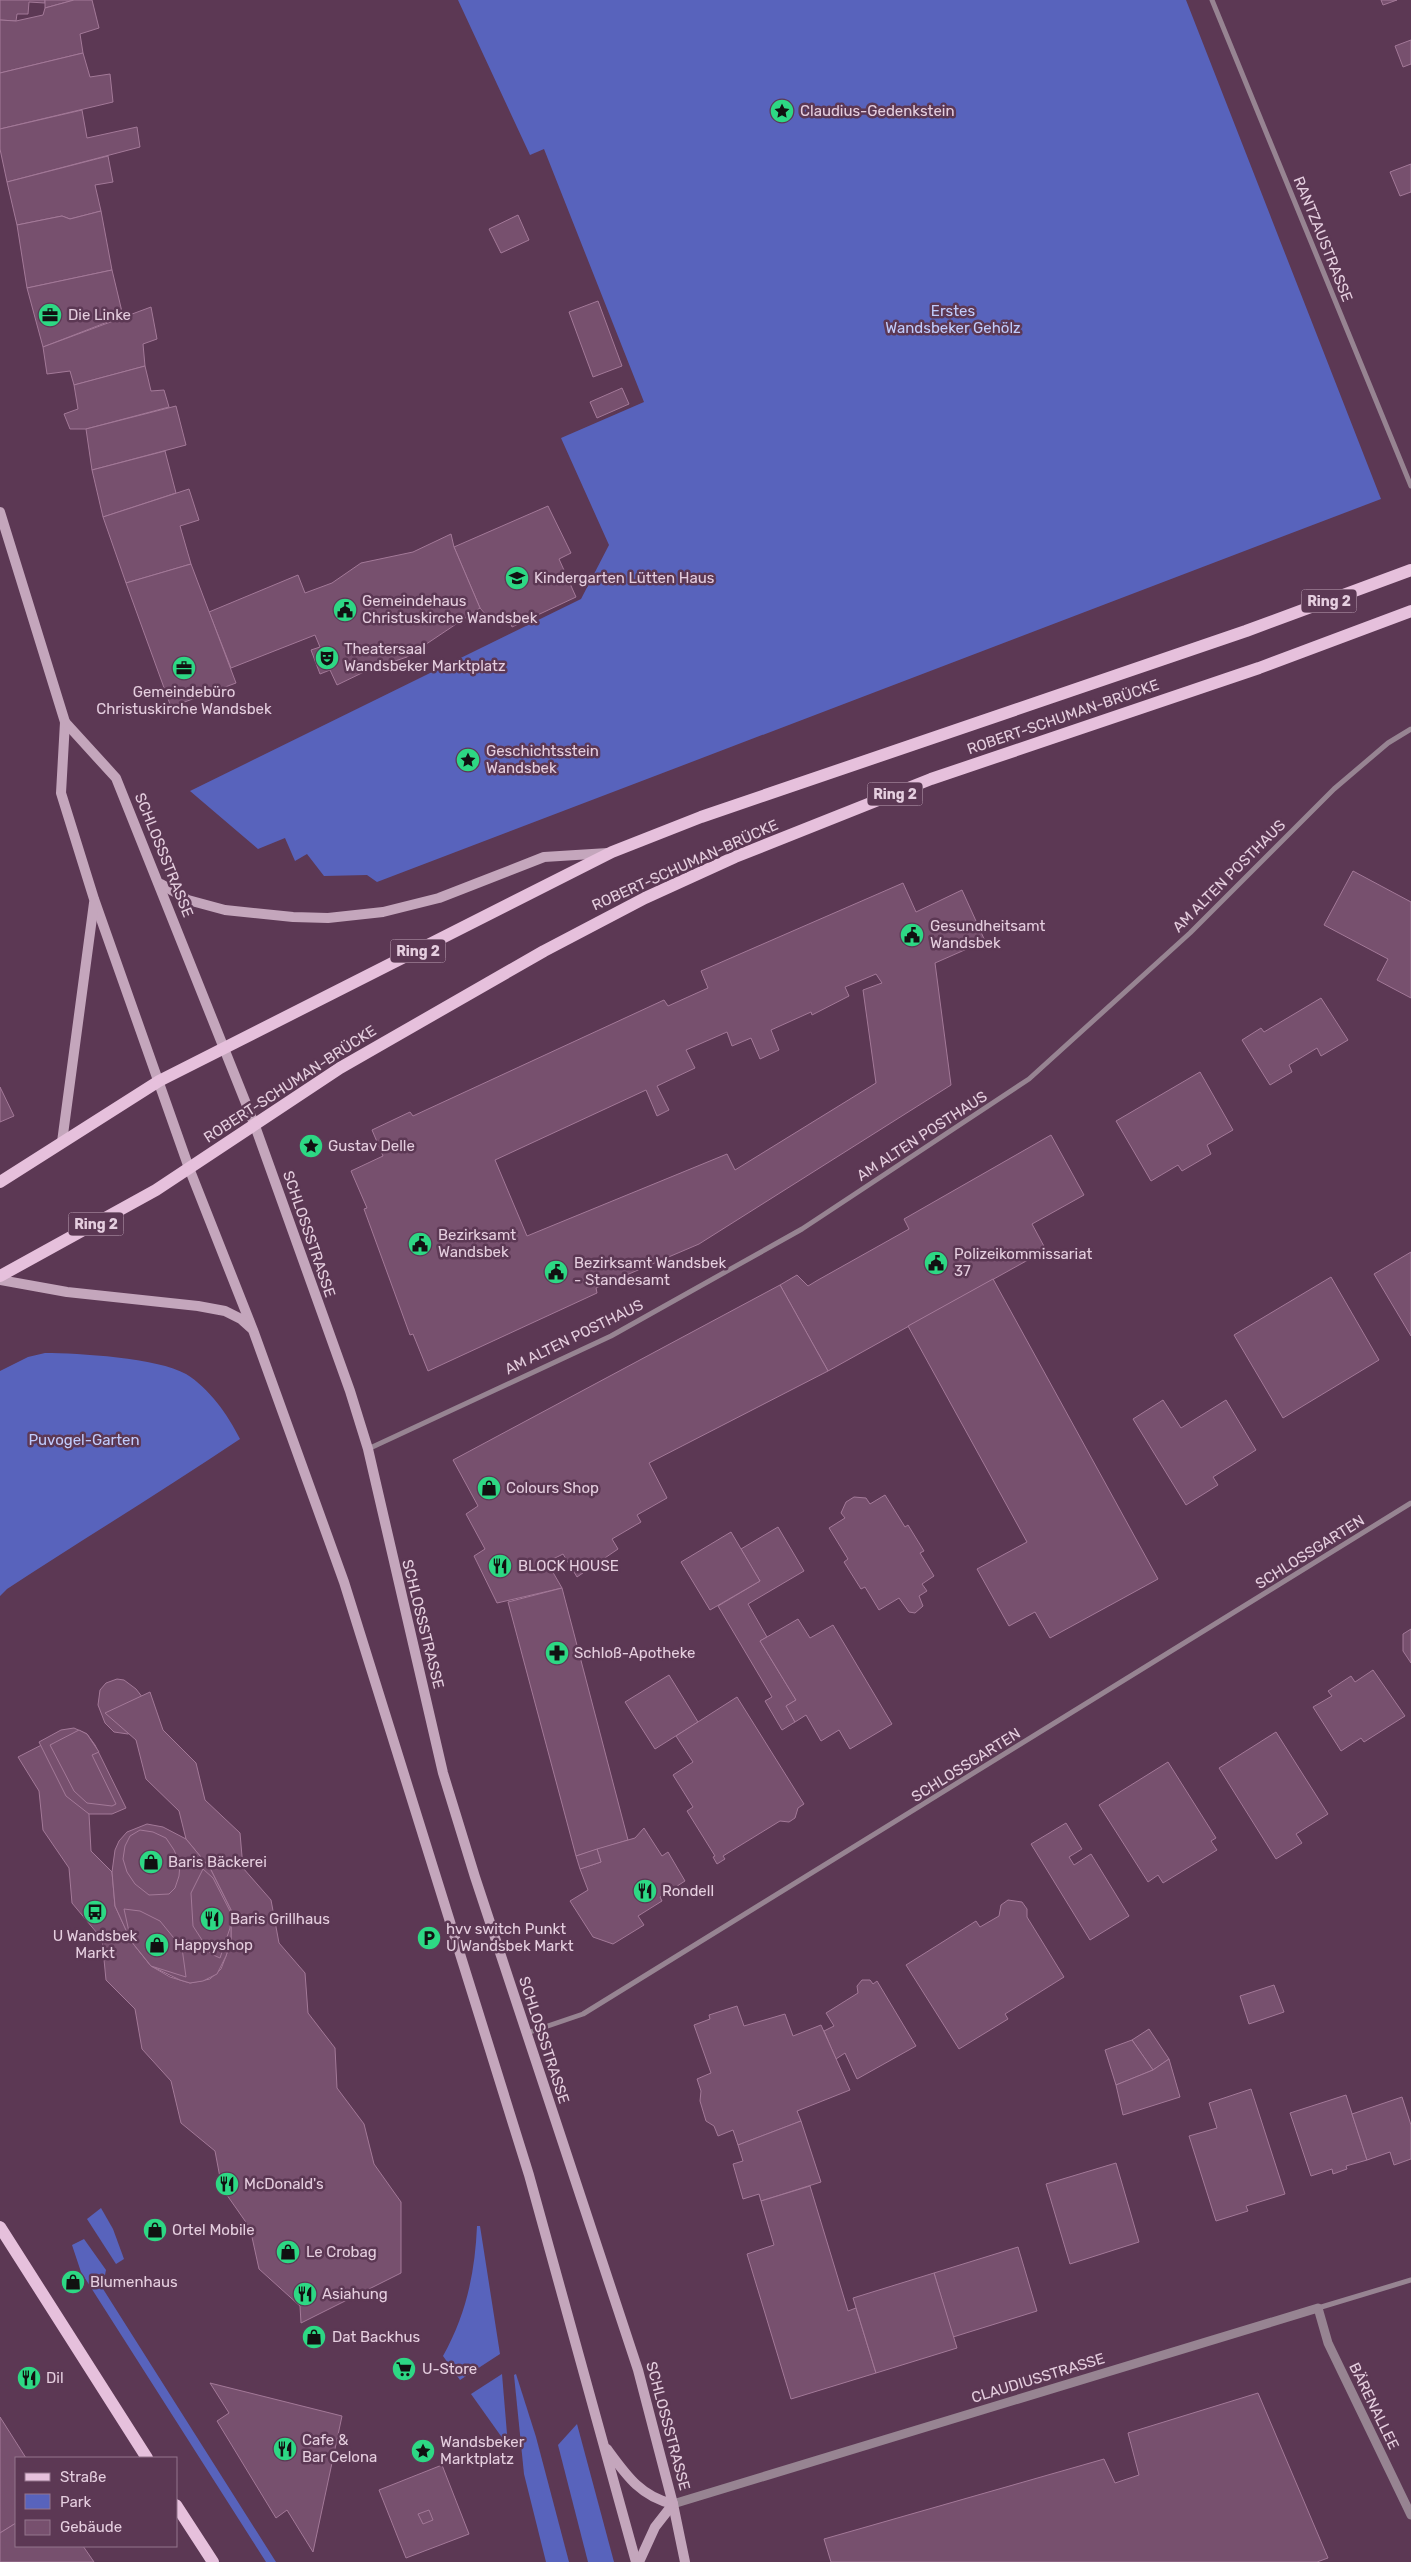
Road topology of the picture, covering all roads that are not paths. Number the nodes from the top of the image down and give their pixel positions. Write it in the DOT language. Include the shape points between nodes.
graph roads {
  1 [pos="1212,0"];
  2 [pos="1411,486"];
  3 [pos="0,512"];
  4 [pos="1411,570"];
  5 [pos="1411,612"];
  6 [pos="65,722"];
  7 [pos="1411,729"];
  8 [pos="612,852"];
  9 [pos="161,884"];
  10 [pos="94,899"];
  11 [pos="224,1047"];
  12 [pos="159,1081"];
  13 [pos="255,1126"];
  14 [pos="62,1142"];
  15 [pos="189,1168"];
  16 [pos="0,1182"];
  17 [pos="0,1276"];
  18 [pos="0,1280"];
  19 [pos="253,1330"];
  20 [pos="368,1449"];
  21 [pos="1411,1503"];
  22 [pos="526,2033"];
  23 [pos="0,2227"];
  24 [pos="1411,2280"];
  25 [pos="1318,2308"];
  26 [pos="604,2444"];
  27 [pos="146,2457"];
  28 [pos="673,2504"];
  29 [pos="178,2508"];
  30 [pos="1411,2514"];
  31 [pos="213,2562"];
  32 [pos="638,2562"];
  33 [pos="685,2562"];
  1 -- 2 [label="street, RANTZAUSTRASSE"];
  3 -- 6 [label="main road, SCHLOSSSTRASSE"];
  4 -- 8 [label="main road, ROBERT-SCHUMAN-BRÜCKE / Ring 2" via="1246,631 701,817"];
  5 -- 13 [label="main road, ROBERT-SCHUMAN-BRÜCKE / Ring 2" via="1259,668 931,779 645,898 544,951 348,1063"];
  6 -- 9 [label="main road, SCHLOSSSTRASSE" via="116,778"];
  6 -- 10 [label="main road, SCHLOSSSTRASSE" via="61,793"];
  7 -- 20 [label="street, AM ALTEN POSTHAUS" via="1388,743 1334,789 1190,933 1029,1079 794,1234 611,1336"];
  8 -- 9 [label="main road" via="544,857 439,898 383,912 328,918 293,918 225,910 188,900"];
  8 -- 11 [label="main road, ROBERT-SCHUMAN-BRÜCKE / Ring 2"];
  9 -- 11 [label="main road, SCHLOSSSTRASSE"];
  10 -- 12 [label="main road, SCHLOSSSTRASSE"];
  10 -- 14 [label="main road"];
  11 -- 12 [label="main road, ROBERT-SCHUMAN-BRÜCKE / Ring 2"];
  11 -- 13 [label="main road, SCHLOSSSTRASSE"];
  12 -- 14 [label="main road, ROBERT-SCHUMAN-BRÜCKE / Ring 2"];
  12 -- 15 [label="main road, SCHLOSSSTRASSE"];
  13 -- 15 [label="main road, ROBERT-SCHUMAN-BRÜCKE / Ring 2"];
  13 -- 20 [label="main road, SCHLOSSSTRASSE"];
  14 -- 16 [label="main road, ROBERT-SCHUMAN-BRÜCKE / Ring 2"];
  15 -- 17 [label="main road, ROBERT-SCHUMAN-BRÜCKE / Ring 2" via="113,1215"];
  15 -- 19 [label="main road, SCHLOSSSTRASSE"];
  18 -- 19 [label="main road" via="67,1292 225,1311"];
  19 -- 26 [label="main road, SCHLOSSSTRASSE" via="346,1591 529,2175"];
  20 -- 22 [label="main road, SCHLOSSSTRASSE" via="443,1773"];
  21 -- 22 [label="street, SCHLOSSGARTEN" via="583,2014"];
  22 -- 28 [label="main road, SCHLOSSSTRASSE" via="638,2370"];
  23 -- 27 [label="main road"];
  24 -- 25 [label="street, CLAUDIUSSTRASSE"];
  25 -- 28 [label="street, CLAUDIUSSTRASSE"];
  25 -- 30 [label="street, BÄRENALLEE" via="1328,2342"];
  26 -- 28 [label="main road" via="636,2486 659,2501"];
  26 -- 32 [label="main road, SCHLOSSSTRASSE"];
  28 -- 32 [label="main road" via="655,2527"];
  28 -- 33 [label="main road, SCHLOSSSTRASSE"];
  29 -- 31 [label="main road"];
}
